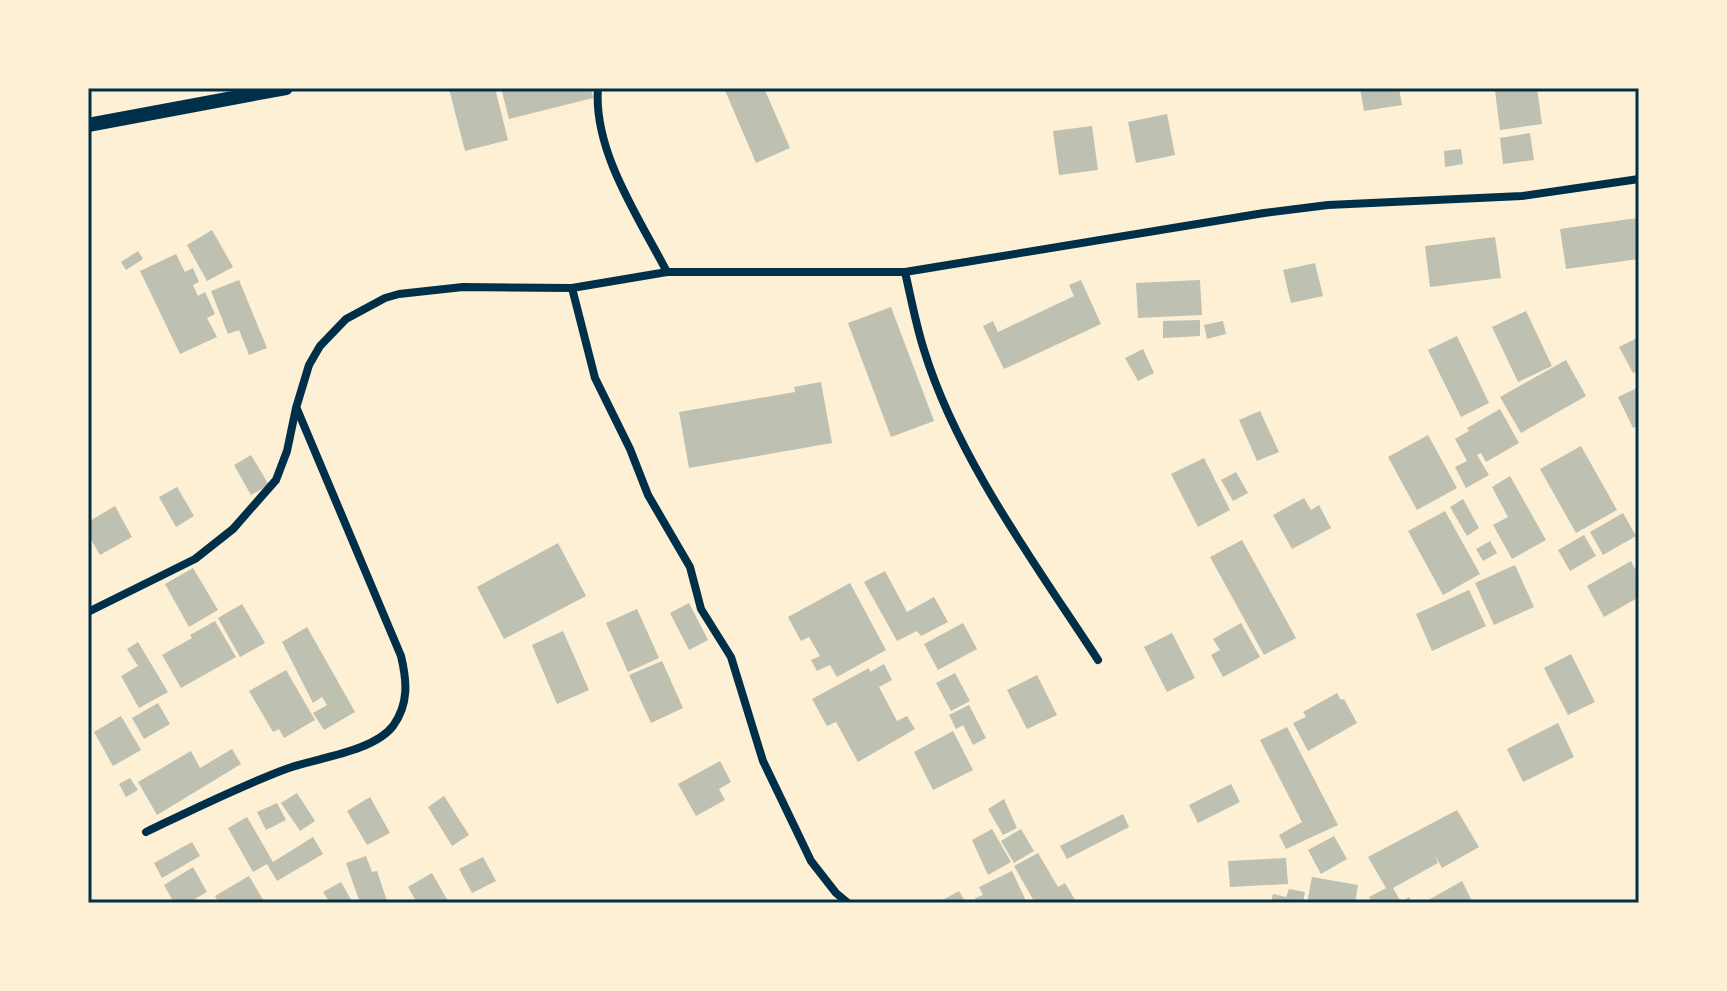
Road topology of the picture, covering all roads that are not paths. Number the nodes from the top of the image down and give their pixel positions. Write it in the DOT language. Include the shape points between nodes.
graph roads {
  1 [pos="286,88"];
  2 [pos="598,88"];
  3 [pos="88,125"];
  4 [pos="1639,179"];
  5 [pos="667,272"];
  6 [pos="905,272"];
  7 [pos="572,288"];
  8 [pos="296,408"];
  9 [pos="88,612"];
  10 [pos="1098,660"];
  11 [pos="146,832"];
  12 [pos="848,903"];
  1 -- 3 [label="street"];
  2 -- 5 [label="street" via="607,154"];
  4 -- 6 [label="street" via="1522,196 1264,213"];
  5 -- 6 [label="street"];
  5 -- 7 [label="street"];
  6 -- 10 [label="street" via="924,352 954,423 1010,526"];
  7 -- 8 [label="street" via="463,287 385,298 346,319 320,346"];
  7 -- 12 [label="street" via="595,378 648,495 690,567 701,609 731,657 763,761 811,861"];
  8 -- 9 [label="street" via="276,480 233,529 195,559"];
  8 -- 11 [label="street" via="401,656 407,692 401,710 392,727 374,740 258,781"];
}
